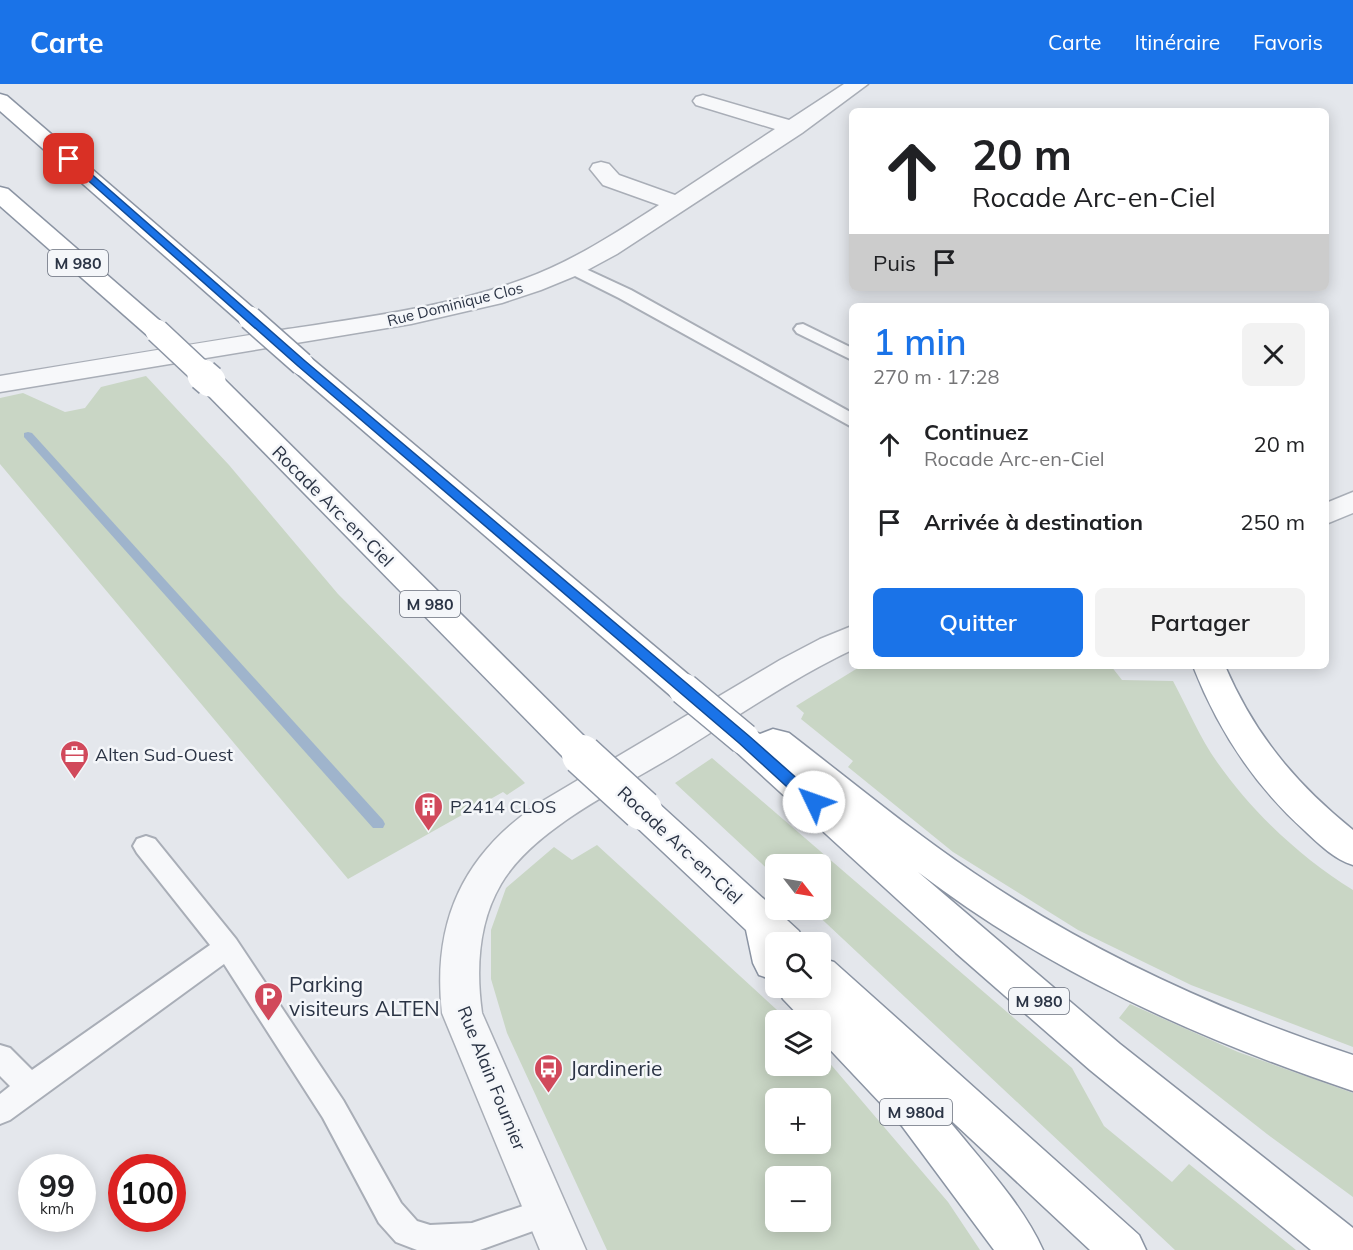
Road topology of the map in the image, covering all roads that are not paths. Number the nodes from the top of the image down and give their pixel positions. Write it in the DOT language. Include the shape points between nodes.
graph roads {
  1 [pos="858,84"];
  2 [pos="0,100"];
  3 [pos="703,101"];
  4 [pos="794,128"];
  5 [pos="600,169"];
  6 [pos="0,194"];
  7 [pos="679,204"];
  8 [pos="575,269"];
  9 [pos="803,329"];
  10 [pos="849,353"];
  11 [pos="0,384"];
  12 [pos="849,419"];
  13 [pos="849,639"];
  14 [pos="1210,669"];
  15 [pos="744,739"];
  16 [pos="146,846"];
  17 [pos="1353,851"];
  18 [pos="774,932"];
  19 [pos="227,947"];
  20 [pos="831,984"];
  21 [pos="807,998"];
  22 [pos="0,1057"];
  23 [pos="1353,1073"];
  24 [pos="30,1087"];
  25 [pos="0,1111"];
  26 [pos="555,1231"];
  27 [pos="1020,1250"];
  28 [pos="1123,1250"];
  29 [pos="1346,1250"];
  1 -- 4 [label="street, Rue Dominique Clos"];
  2 -- 15 [label="highway, M 980, bridge" via="302,364"];
  3 -- 4 [label="street"];
  4 -- 7 [label="street, Rue Dominique Clos"];
  5 -- 7 [label="street" via="611,180"];
  6 -- 18 [label="highway, Rocade Arc-en-Ciel / M 980, bridge" via="210,381 576,749"];
  7 -- 8 [label="street, Rue Dominique Clos"];
  8 -- 11 [label="street, Rue Dominique Clos" via="524,288 390,321"];
  8 -- 12 [label="lane"];
  9 -- 10 [label="lane"];
  13 -- 26 [label="street, Rue Alain Fournier" via="552,812 513,842 488,872 468,911 459,946 462,1013"];
  14 -- 17 [label="highway" via="1226,708 1263,765 1296,803"];
  15 -- 23 [label="highway" via="777,742 961,883 1042,936 1209,1019"];
  15 -- 29 [label="highway, M 980" via="1105,1057"];
  16 -- 19 [label="lane"];
  19 -- 24 [label="lane"];
  19 -- 26 [label="lane" via="333,1109 390,1213 407,1232 430,1240"];
  20 -- 28 [label="highway"];
  21 -- 27 [label="highway, M 980d" via="917,1113"];
  22 -- 24 [label="lane"];
  24 -- 25 [label="lane"];
}
